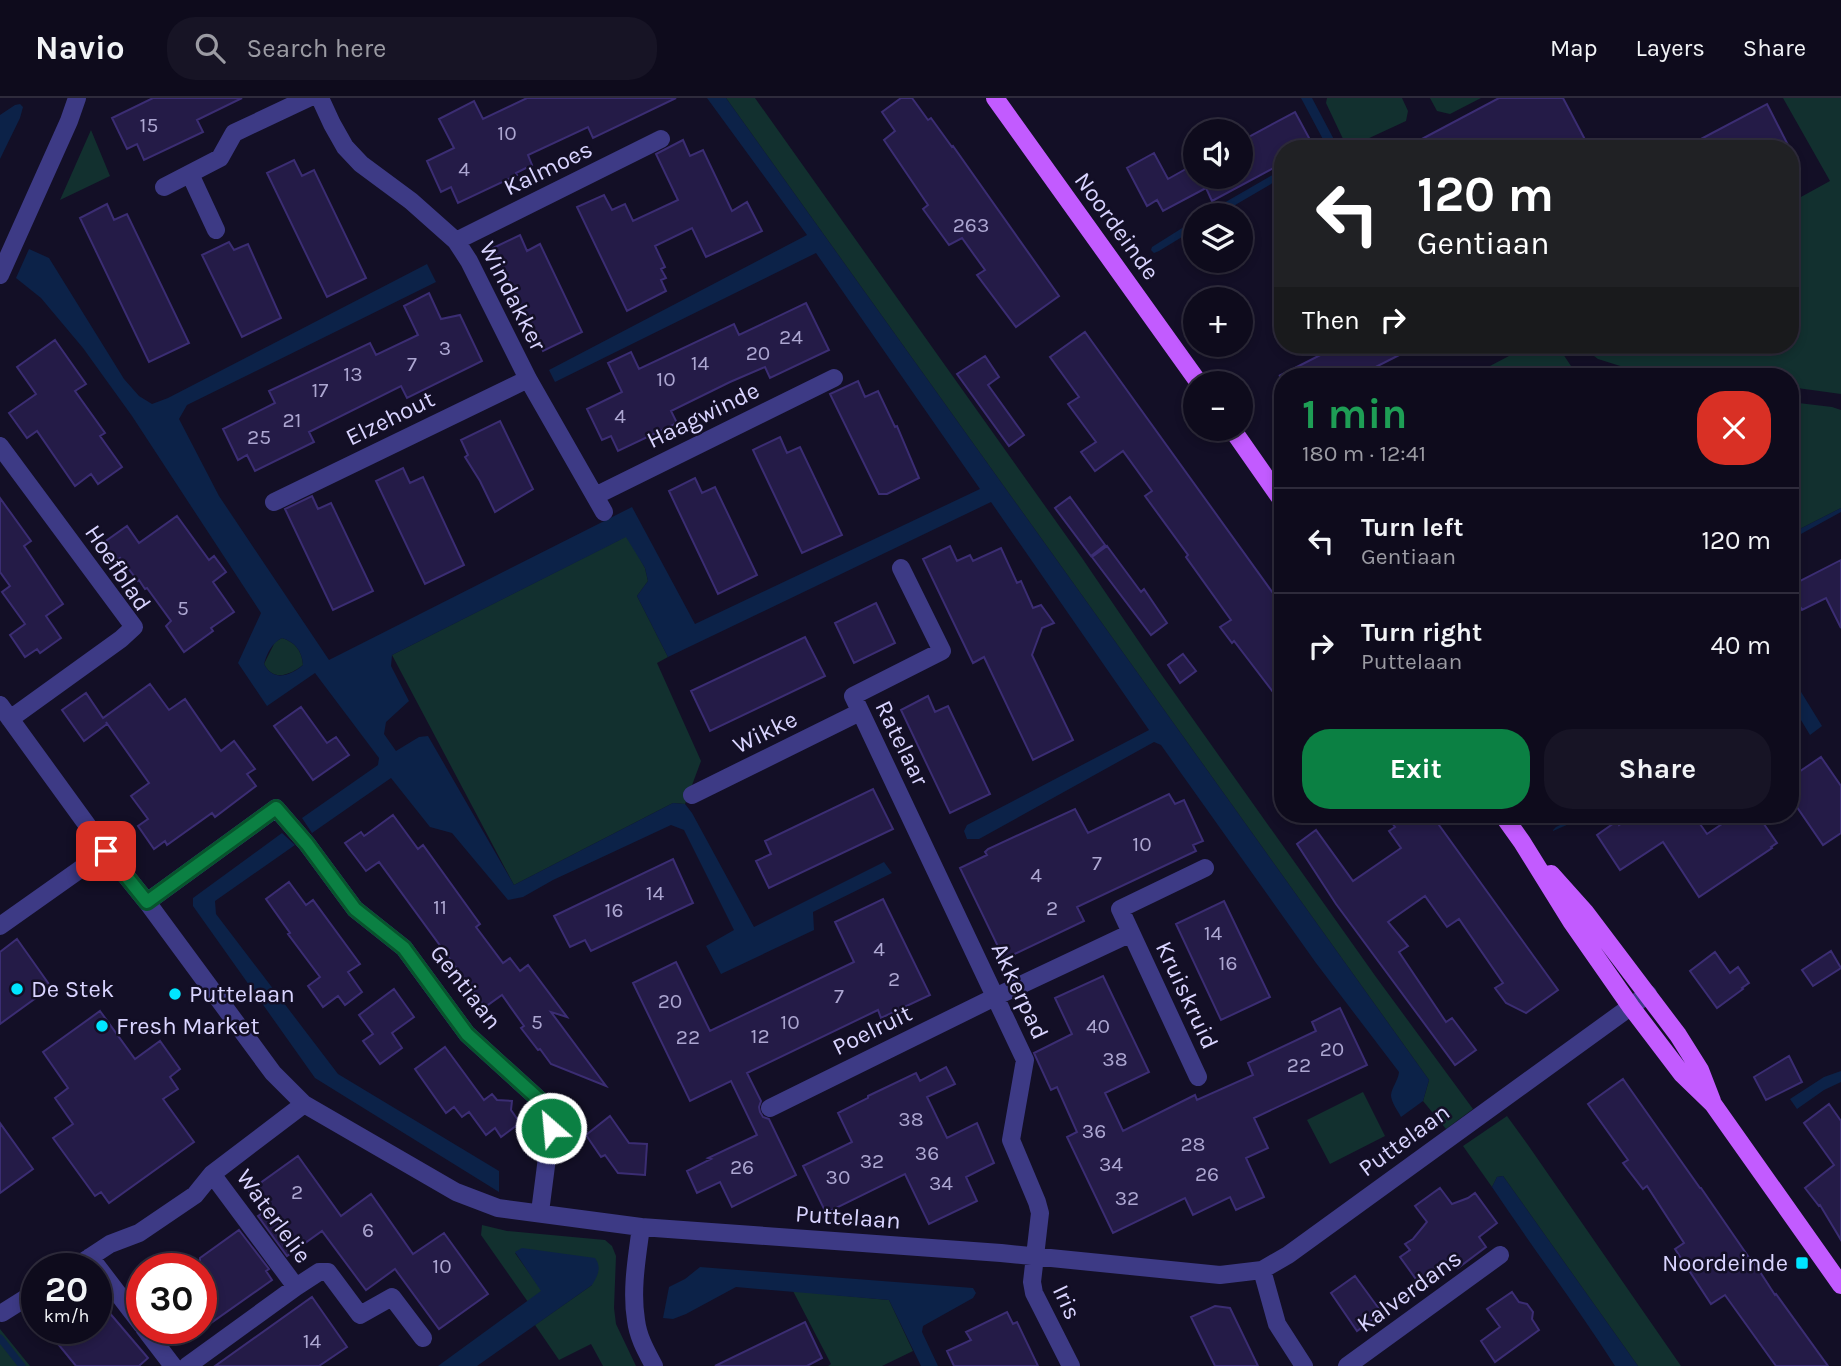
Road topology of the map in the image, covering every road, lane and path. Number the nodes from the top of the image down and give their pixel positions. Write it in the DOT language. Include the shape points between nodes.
graph roads {
  1 [pos="77,98"];
  2 [pos="307,98"];
  3 [pos="320,98"];
  4 [pos="995,98"];
  5 [pos="661,139"];
  6 [pos="190,174"];
  7 [pos="164,187"];
  8 [pos="216,230"];
  9 [pos="456,241"];
  10 [pos="0,275"];
  11 [pos="1190,371"];
  12 [pos="834,378"];
  13 [pos="528,379"];
  14 [pos="1240,441"];
  15 [pos="0,446"];
  16 [pos="1274,489"];
  17 [pos="274,502"];
  18 [pos="599,504"];
  19 [pos="901,568"];
  20 [pos="5,712"];
  21 [pos="860,712"];
  22 [pos="692,795"];
  23 [pos="1508,823"];
  24 [pos="919,834"];
  25 [pos="1522,842"];
  26 [pos="106,851"];
  27 [pos="1205,868"];
  28 [pos="147,902"];
  29 [pos="0,926"];
  30 [pos="1131,933"];
  31 [pos="1648,994"];
  32 [pos="995,997"];
  33 [pos="1631,1007"];
  34 [pos="1198,1077"];
  35 [pos="304,1104"];
  36 [pos="1713,1104"];
  37 [pos="770,1108"];
  38 [pos="212,1174"];
  39 [pos="540,1212"];
  40 [pos="641,1227"];
  41 [pos="96,1253"];
  42 [pos="1500,1255"];
  43 [pos="1034,1257"];
  44 [pos="1262,1270"];
  45 [pos="1841,1285"];
  46 [pos="112,1286"];
  47 [pos="296,1287"];
  48 [pos="21,1301"];
  49 [pos="126,1305"];
  50 [pos="2,1313"];
  51 [pos="422,1338"];
  52 [pos="156,1344"];
  53 [pos="173,1366"];
  54 [pos="187,1366"];
  55 [pos="654,1366"];
  56 [pos="1071,1366"];
  57 [pos="1304,1366"];
  58 [pos="1347,1366"];
  1 -- 10 [label="street"];
  2 -- 6 [label="street" via="234,132 220,158"];
  3 -- 9 [label="street, Windakker" via="345,146 361,164"];
  4 -- 11 [label="main road, Noordeinde"];
  5 -- 9 [label="street, Kalmoes"];
  6 -- 7 [label="street"];
  6 -- 8 [label="street"];
  9 -- 13 [label="street, Windakker"];
  12 -- 18 [label="street, Haagwinde"];
  13 -- 17 [label="street, Elzehout"];
  13 -- 18 [label="street, Windakker"];
  14 -- 16 [label="main road"];
  15 -- 20 [label="street, Hoefblad" via="134,627"];
  19 -- 21 [label="street, Ratelaar" via="942,651 853,696"];
  20 -- 26 [label="street, Puttelaan"];
  21 -- 22 [label="street, Wikke"];
  21 -- 24 [label="street, Ratelaar"];
  23 -- 25 [label="main road"];
  24 -- 32 [label="street, Akkerpad"];
  25 -- 31 [label="main road" via="1585,912"];
  25 -- 33 [label="main road"];
  26 -- 28 [label="street, Puttelaan"];
  26 -- 29 [label="street"];
  27 -- 30 [label="street, Kruiskruid" via="1120,909"];
  28 -- 35 [label="street, Puttelaan" via="273,1073"];
  28 -- 39 [label="street, Gentiaan" via="276,808 355,909 404,948 467,1034 544,1104 551,1128"];
  30 -- 32 [label="street, Kruiskruid"];
  30 -- 34 [label="street, Kruiskruid"];
  31 -- 33 [label="street, Puttelaan"];
  31 -- 36 [label="main road" via="1700,1070"];
  32 -- 37 [label="street, Poelruit"];
  32 -- 43 [label="street, Akkerpad" via="1025,1060 1011,1140 1040,1213"];
  33 -- 36 [label="main road" via="1682,1074"];
  33 -- 44 [label="street, Puttelaan"];
  35 -- 38 [label="street, Waterlelie"];
  35 -- 39 [label="street, Puttelaan" via="456,1192 498,1208"];
  36 -- 45 [label="main road"];
  38 -- 41 [label="street, Waterlelie" via="195,1195 150,1226"];
  38 -- 47 [label="street, Waterlelie"];
  39 -- 40 [label="street, Puttelaan"];
  40 -- 43 [label="street, Puttelaan"];
  40 -- 55 [label="street" via="636,1320"];
  42 -- 58 [label="street, Kalverdans"];
  43 -- 44 [label="street, Puttelaan" via="1220,1275"];
  43 -- 56 [label="street, Iris" via="1034,1293"];
  44 -- 57 [label="street" via="1277,1324"];
  46 -- 49 [label="street"];
  47 -- 51 [label="street, Waterlelie" via="319,1272 328,1272 360,1315 391,1297"];
  47 -- 54 [label="street, Waterlelie"];
  48 -- 50 [label="street"];
  52 -- 53 [label="street"];
}
